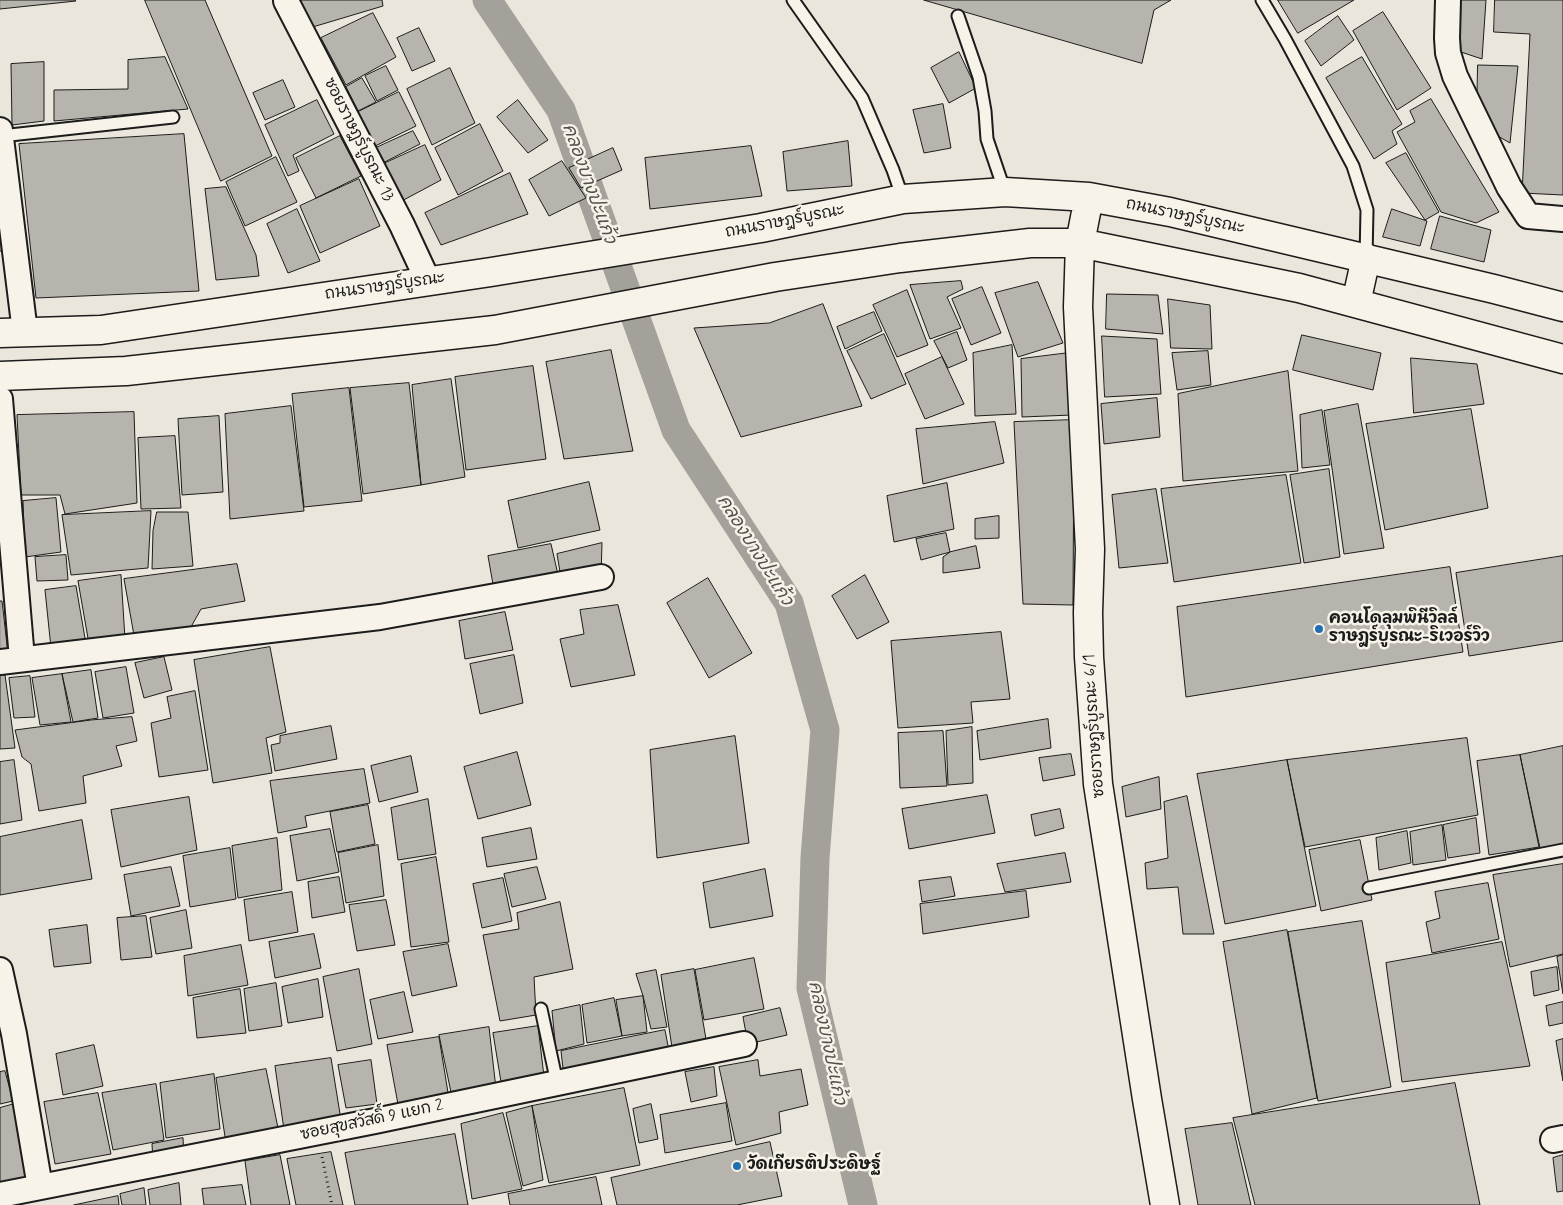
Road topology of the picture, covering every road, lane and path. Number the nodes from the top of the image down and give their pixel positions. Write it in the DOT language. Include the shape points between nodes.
graph roads {
  1 [pos="793,0"];
  2 [pos="1262,0"];
  3 [pos="1448,0"];
  4 [pos="286,1"];
  5 [pos="958,16"];
  6 [pos="173,117"];
  7 [pos="0,130"];
  8 [pos="1,136"];
  9 [pos="1005,192"];
  10 [pos="1089,197"];
  11 [pos="903,199"];
  12 [pos="1563,219"];
  13 [pos="1080,243"];
  14 [pos="1366,258"];
  15 [pos="428,281"];
  16 [pos="1356,303"];
  17 [pos="1563,307"];
  18 [pos="12,333"];
  19 [pos="1563,358"];
  20 [pos="0,376"];
  21 [pos="0,399"];
  22 [pos="4,484"];
  23 [pos="601,577"];
  24 [pos="11,660"];
  25 [pos="1563,850"];
  26 [pos="1369,888"];
  27 [pos="0,970"];
  28 [pos="541,1009"];
  29 [pos="744,1044"];
  30 [pos="557,1083"];
  31 [pos="317,1132"];
  32 [pos="40,1187"];
  33 [pos="0,1195"];
  34 [pos="332,1205"];
  35 [pos="1165,1205"];
  1 -- 11 [label="lane" via="862,98"];
  2 -- 14 [label="lane" via="1353,166 1367,210"];
  3 -- 12 [label="street" via="1448,53 1455,76 1509,187 1528,216"];
  4 -- 15 [label="street, ซอยราษฎร์บูรณะ 13" via="402,224"];
  5 -- 9 [label="lane" via="979,78 987,138"];
  6 -- 8 [label="lane"];
  7 -- 8 [label="street"];
  8 -- 18 [label="street"];
  9 -- 10 [label="main road, ถนนราษฎร์บูรณะ"];
  9 -- 11 [label="main road, ถนนราษฎร์บูรณะ"];
  10 -- 13 [label="main road, ซอยราษฎร์บูรณะ 6/1"];
  10 -- 14 [label="main road, ถนนราษฎร์บูรณะ" via="1170,212"];
  11 -- 15 [label="main road, ถนนราษฎร์บูรณะ" via="761,228"];
  13 -- 16 [label="main road" via="1299,288"];
  13 -- 20 [label="main road" via="1030,243 900,258 775,277 495,330 126,371"];
  13 -- 35 [label="main road, ซอยราษฎร์บูรณะ 6/1" via="1078,307 1090,549 1088,622 1098,784"];
  14 -- 16 [label="main road"];
  14 -- 17 [label="main road, ถนนราษฎร์บูรณะ"];
  15 -- 18 [label="main road, ถนนราษฎร์บูรณะ" via="101,330"];
  16 -- 19 [label="main road"];
  21 -- 22 [label="street"];
  22 -- 24 [label="street"];
  23 -- 24 [label="street" via="380,617"];
  25 -- 26 [label="lane"];
  27 -- 32 [label="street"];
  28 -- 30 [label="lane"];
  29 -- 30 [label="street, ซอยสุขสวัสดิ์ 9 แยก 2"];
  30 -- 31 [label="street, ซอยสุขสวัสดิ์ 9 แยก 2"];
  31 -- 32 [label="street, ซอยสุขสวัสดิ์ 9 แยก 2"];
  31 -- 34 [label="path"];
  32 -- 33 [label="street, ซอยสุขสวัสดิ์ 9 แยก 2"];
}
